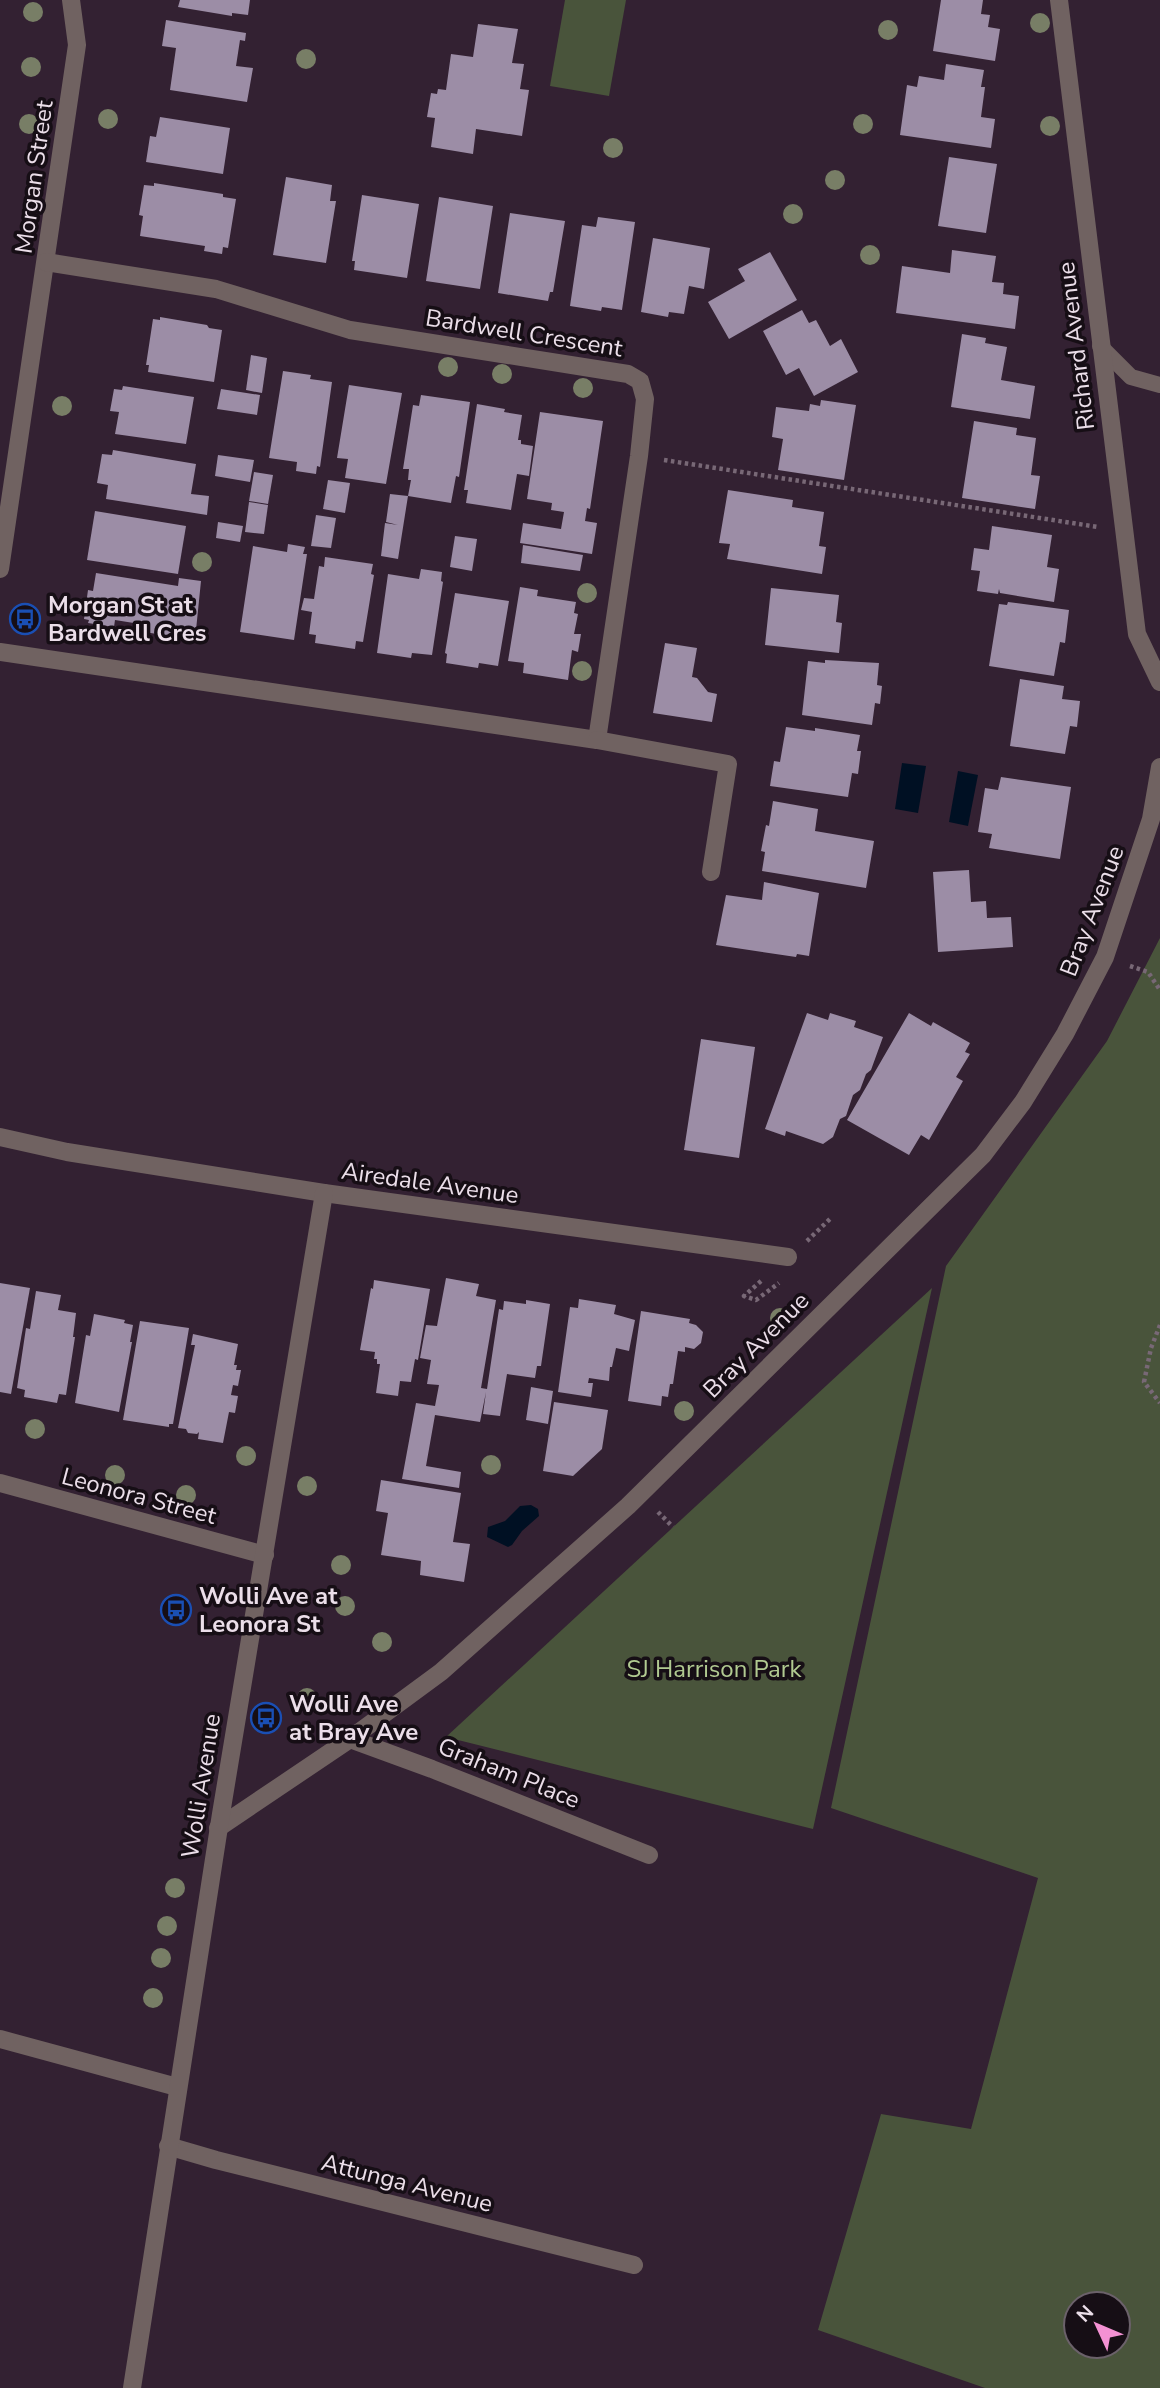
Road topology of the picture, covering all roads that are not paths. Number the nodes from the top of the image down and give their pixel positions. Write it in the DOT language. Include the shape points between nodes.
graph roads {
  1 [pos="71,0"];
  2 [pos="1059,0"];
  3 [pos="46,262"];
  4 [pos="1100,346"];
  5 [pos="1160,385"];
  6 [pos="0,569"];
  7 [pos="0,652"];
  8 [pos="1160,682"];
  9 [pos="597,740"];
  10 [pos="1160,767"];
  11 [pos="711,872"];
  12 [pos="0,1137"];
  13 [pos="324,1193"];
  14 [pos="788,1266"];
  15 [pos="0,1483"];
  16 [pos="265,1555"];
  17 [pos="350,1740"];
  18 [pos="218,1828"];
  19 [pos="649,1855"];
  20 [pos="0,2039"];
  21 [pos="177,2087"];
  22 [pos="168,2146"];
  23 [pos="634,2265"];
  24 [pos="132,2388"];
  1 -- 3 [label="street, Morgan Street" via="77,45"];
  2 -- 4 [label="street, Richard Avenue"];
  3 -- 6 [label="street, Morgan Street"];
  3 -- 9 [label="street, Bardwell Crescent" via="216,289 350,330 628,374 640,381 645,399 639,456"];
  4 -- 5 [label="lane" via="1131,377"];
  4 -- 8 [label="street, Richard Avenue" via="1137,634"];
  7 -- 9 [label="street"];
  9 -- 11 [label="street" via="727,764"];
  10 -- 17 [label="street, Bray Avenue" via="1151,819 1105,957 1030,1091 983,1155 628,1506 441,1672"];
  12 -- 13 [label="street, Airedale Avenue"];
  13 -- 14 [label="street, Airedale Avenue"];
  13 -- 16 [label="street, Wolli Avenue"];
  15 -- 16 [label="street, Leonora Street"];
  16 -- 18 [label="street, Wolli Avenue"];
  17 -- 18 [label="street, Bray Avenue"];
  17 -- 19 [label="street, Graham Place"];
  18 -- 21 [label="street, Wolli Avenue"];
  20 -- 21 [label="street"];
  21 -- 22 [label="street, Wolli Avenue"];
  22 -- 23 [label="street, Attunga Avenue"];
  22 -- 24 [label="street, Wolli Avenue"];
}
